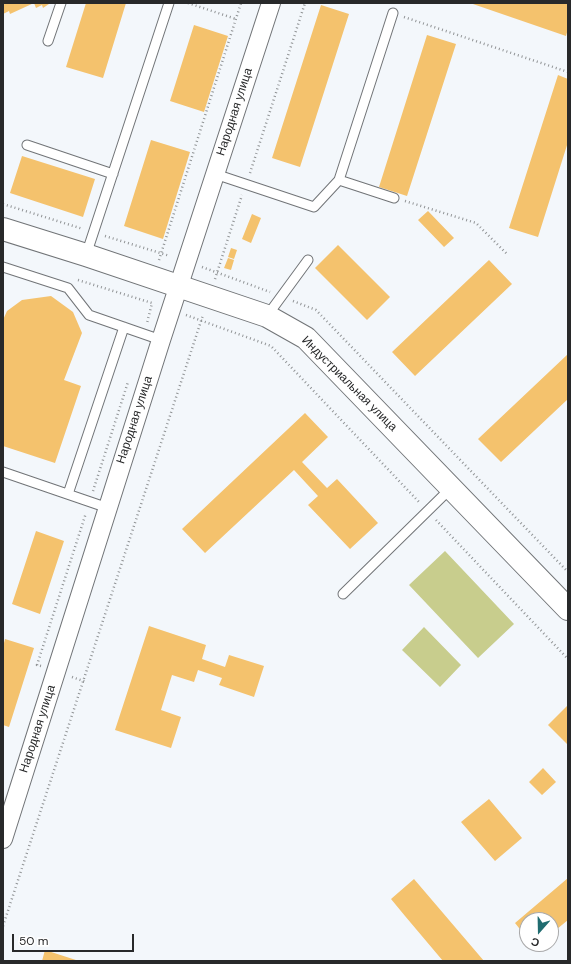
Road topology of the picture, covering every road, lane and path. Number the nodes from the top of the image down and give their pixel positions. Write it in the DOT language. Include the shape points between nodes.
graph roads {
  1 [pos="61,3"];
  2 [pos="170,3"];
  3 [pos="188,3"];
  4 [pos="241,3"];
  5 [pos="271,3"];
  6 [pos="305,3"];
  7 [pos="392,13"];
  8 [pos="236,19"];
  9 [pos="48,41"];
  10 [pos="568,72"];
  11 [pos="27,145"];
  12 [pos="113,174"];
  13 [pos="215,174"];
  14 [pos="339,180"];
  15 [pos="246,184"];
  16 [pos="394,198"];
  17 [pos="3,204"];
  18 [pos="3,229"];
  19 [pos="94,232"];
  20 [pos="161,254"];
  21 [pos="507,254"];
  22 [pos="86,255"];
  23 [pos="308,260"];
  24 [pos="186,262"];
  25 [pos="3,267"];
  26 [pos="217,273"];
  27 [pos="154,278"];
  28 [pos="178,286"];
  29 [pos="272,293"];
  30 [pos="209,297"];
  31 [pos="286,298"];
  32 [pos="152,303"];
  33 [pos="171,310"];
  34 [pos="267,316"];
  35 [pos="201,321"];
  36 [pos="124,327"];
  37 [pos="161,340"];
  38 [pos="271,346"];
  39 [pos="3,472"];
  40 [pos="451,488"];
  41 [pos="68,494"];
  42 [pos="108,508"];
  43 [pos="568,572"];
  44 [pos="343,594"];
  45 [pos="568,609"];
  46 [pos="3,838"];
  47 [pos="3,926"];
  1 -- 9 [label="lane"];
  2 -- 12 [label="lane"];
  3 -- 8 [label="path"];
  4 -- 8 [label="path"];
  5 -- 13 [label="street, Народная улица"];
  6 -- 15 [label="path"];
  7 -- 10 [label="path"];
  7 -- 14 [label="lane"];
  8 -- 20 [label="path"];
  11 -- 12 [label="lane"];
  12 -- 19 [label="lane"];
  13 -- 15 [label="lane"];
  13 -- 24 [label="street, Народная улица"];
  14 -- 15 [label="lane" via="314,207"];
  14 -- 16 [label="lane"];
  15 -- 26 [label="path"];
  16 -- 21 [label="path" via="476,224"];
  17 -- 19 [label="path"];
  18 -- 22 [label="street, Индустриальная улица"];
  19 -- 20 [label="path"];
  19 -- 22 [label="lane"];
  20 -- 24 [label="path"];
  20 -- 27 [label="path"];
  22 -- 27 [label="street, Индустриальная улица"];
  23 -- 34 [label="lane"];
  24 -- 26 [label="path"];
  24 -- 28 [label="street, Народная улица"];
  25 -- 36 [label="lane" via="68,288 89,315"];
  26 -- 29 [label="path"];
  26 -- 30 [label="path"];
  27 -- 28 [label="street, Индустриальная улица"];
  28 -- 30 [label="street, Индустриальная улица"];
  28 -- 33 [label="street, Народная улица"];
  30 -- 34 [label="street, Индустриальная улица"];
  30 -- 35 [label="path"];
  31 -- 43 [label="path" via="316,310"];
  32 -- 33 [label="path"];
  33 -- 35 [label="path"];
  33 -- 37 [label="street, Народная улица"];
  34 -- 40 [label="street, Индустриальная улица" via="306,338"];
  35 -- 38 [label="path"];
  35 -- 47 [label="path"];
  36 -- 37 [label="lane"];
  36 -- 41 [label="lane"];
  37 -- 42 [label="street, Народная улица"];
  39 -- 41 [label="lane"];
  40 -- 44 [label="lane"];
  40 -- 45 [label="street, Индустриальная улица"];
  41 -- 42 [label="lane"];
  42 -- 46 [label="street, Народная улица"];
}
